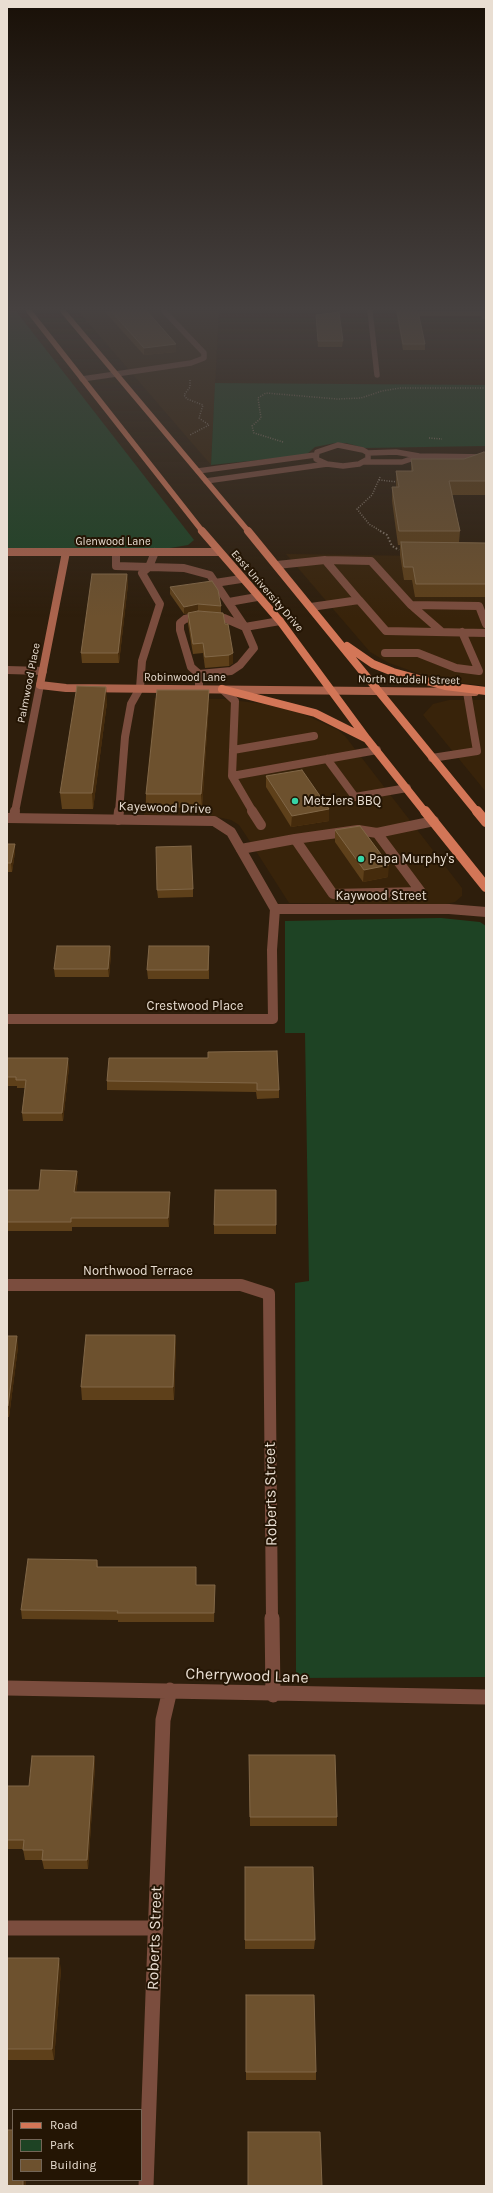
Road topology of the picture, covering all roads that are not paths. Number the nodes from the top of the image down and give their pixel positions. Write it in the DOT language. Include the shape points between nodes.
graph roads {
  1 [pos="109,413"];
  2 [pos="150,413"];
  3 [pos="368,453"];
  4 [pos="315,455"];
  5 [pos="419,456"];
  6 [pos="486,457"];
  7 [pos="365,462"];
  8 [pos="327,464"];
  9 [pos="198,471"];
  10 [pos="206,481"];
  11 [pos="7,552"];
  12 [pos="66,552"];
  13 [pos="116,552"];
  14 [pos="155,552"];
  15 [pos="219,552"];
  16 [pos="325,560"];
  17 [pos="277,565"];
  18 [pos="149,567"];
  19 [pos="241,579"];
  20 [pos="215,583"];
  21 [pos="257,597"];
  22 [pos="359,600"];
  23 [pos="229,602"];
  24 [pos="411,605"];
  25 [pos="311,607"];
  26 [pos="280,622"];
  27 [pos="486,624"];
  28 [pos="245,626"];
  29 [pos="442,632"];
  30 [pos="462,632"];
  31 [pos="486,633"];
  32 [pos="334,635"];
  33 [pos="385,653"];
  34 [pos="7,670"];
  35 [pos="43,671"];
  36 [pos="482,673"];
  37 [pos="199,674"];
  38 [pos="40,685"];
  39 [pos="140,688"];
  40 [pos="199,689"];
  41 [pos="222,689"];
  42 [pos="331,690"];
  43 [pos="376,691"];
  44 [pos="467,692"];
  45 [pos="486,692"];
  46 [pos="314,736"];
  47 [pos="368,739"];
  48 [pos="233,750"];
  49 [pos="377,750"];
  50 [pos="432,758"];
  51 [pos="327,759"];
  52 [pos="232,776"];
  53 [pos="407,788"];
  54 [pos="10,818"];
  55 [pos="118,820"];
  56 [pos="434,821"];
  57 [pos="486,822"];
  58 [pos="261,825"];
  59 [pos="377,833"];
  60 [pos="295,839"];
  61 [pos="241,849"];
  62 [pos="486,887"];
  63 [pos="333,894"];
  64 [pos="275,909"];
  65 [pos="333,909"];
  66 [pos="486,912"];
  67 [pos="7,1018"];
  68 [pos="7,1285"];
  69 [pos="268,1294"];
  70 [pos="7,1688"];
  71 [pos="170,1690"];
  72 [pos="274,1694"];
  73 [pos="486,1697"];
  74 [pos="7,1928"];
  75 [pos="156,1928"];
  76 [pos="146,2186"];
  1 -- 15 [label="main road, East University Drive"];
  2 -- 9 [label="main road, East University Drive"];
  3 -- 4 [label="street" via="356,447 338,446 322,449"];
  3 -- 5 [label="street" via="396,452"];
  3 -- 7 [label="street"];
  4 -- 8 [label="street" via="316,459"];
  4 -- 9 [label="street"];
  5 -- 6 [label="street"];
  5 -- 7 [label="street" via="402,462"];
  7 -- 8 [label="street" via="352,466"];
  8 -- 10 [label="street"];
  9 -- 10 [label="main road, East University Drive"];
  10 -- 17 [label="main road, East University Drive"];
  11 -- 12 [label="street, Glenwood Lane"];
  12 -- 13 [label="street, Glenwood Lane"];
  12 -- 35 [label="street, Palmwood Place"];
  13 -- 14 [label="street, Glenwood Lane"];
  13 -- 18 [label="street" via="116,566"];
  14 -- 15 [label="street, Glenwood Lane"];
  14 -- 18 [label="street"];
  15 -- 19 [label="main road, East University Drive"];
  16 -- 17 [label="street"];
  16 -- 22 [label="street"];
  16 -- 24 [label="street" via="371,561"];
  17 -- 25 [label="main road, East University Drive"];
  18 -- 20 [label="street" via="184,568 210,575"];
  18 -- 39 [label="street" via="142,573 160,604 142,661"];
  19 -- 20 [label="street"];
  19 -- 21 [label="main road, East University Drive"];
  20 -- 23 [label="street"];
  21 -- 23 [label="street"];
  21 -- 26 [label="main road, East University Drive"];
  22 -- 25 [label="street"];
  22 -- 29 [label="street" via="386,631"];
  23 -- 28 [label="street"];
  24 -- 27 [label="street" via="478,606"];
  24 -- 29 [label="street"];
  25 -- 32 [label="main road, East University Drive"];
  26 -- 28 [label="street"];
  26 -- 42 [label="main road, East University Drive"];
  28 -- 37 [label="street" via="254,648 240,665 231,671"];
  28 -- 37 [label="street" via="212,616 198,616 180,623 191,667"];
  29 -- 30 [label="street"];
  30 -- 31 [label="street"];
  30 -- 36 [label="street"];
  32 -- 43 [label="main road, East University Drive"];
  32 -- 45 [label="main road" via="358,655 393,672 446,686"];
  33 -- 36 [label="street" via="418,653 456,668"];
  34 -- 35 [label="street"];
  35 -- 38 [label="street, Palmwood Place"];
  37 -- 40 [label="street"];
  38 -- 39 [label="street, Robinwood Lane" via="66,688"];
  38 -- 54 [label="street, Palmwood Place"];
  39 -- 40 [label="street, Robinwood Lane"];
  39 -- 55 [label="street" via="131,704 125,737"];
  40 -- 41 [label="street, Robinwood Lane"];
  41 -- 42 [label="street, Robinwood Lane"];
  41 -- 47 [label="main road" via="315,713"];
  41 -- 48 [label="street" via="234,701"];
  42 -- 43 [label="street, North Ruddell Street"];
  42 -- 47 [label="main road, East University Drive"];
  43 -- 44 [label="street, North Ruddell Street"];
  43 -- 50 [label="main road, East University Drive"];
  44 -- 45 [label="street, North Ruddell Street"];
  44 -- 50 [label="street" via="477,751"];
  46 -- 48 [label="street"];
  47 -- 49 [label="main road, East University Drive"];
  48 -- 52 [label="street"];
  49 -- 51 [label="street"];
  49 -- 53 [label="main road, East University Drive"];
  50 -- 57 [label="main road, East University Drive"];
  51 -- 52 [label="street"];
  51 -- 53 [label="street" via="355,797"];
  52 -- 58 [label="street"];
  53 -- 56 [label="main road, East University Drive"];
  54 -- 55 [label="street, Kayewood Drive"];
  55 -- 61 [label="street, Kayewood Drive" via="214,821 232,832"];
  56 -- 59 [label="street"];
  56 -- 62 [label="main road, East University Drive"];
  59 -- 60 [label="street" via="358,830"];
  59 -- 63 [label="street" via="421,892"];
  60 -- 61 [label="street"];
  60 -- 63 [label="street"];
  61 -- 64 [label="street, Kayewood Drive"];
  63 -- 65 [label="street"];
  64 -- 65 [label="street, Kaywood Street"];
  64 -- 67 [label="street, Crestwood Place" via="272,950 273,1018"];
  65 -- 66 [label="street, Kaywood Street" via="449,909"];
  68 -- 69 [label="street, Northwood Terrace" via="241,1285"];
  69 -- 72 [label="street, Roberts Street"];
  70 -- 71 [label="street, Cherrywood Lane"];
  71 -- 72 [label="street, Cherrywood Lane"];
  71 -- 75 [label="street, Roberts Street" via="163,1720"];
  72 -- 73 [label="street, Cherrywood Lane"];
  74 -- 75 [label="street"];
  75 -- 76 [label="street, Roberts Street"];
}
